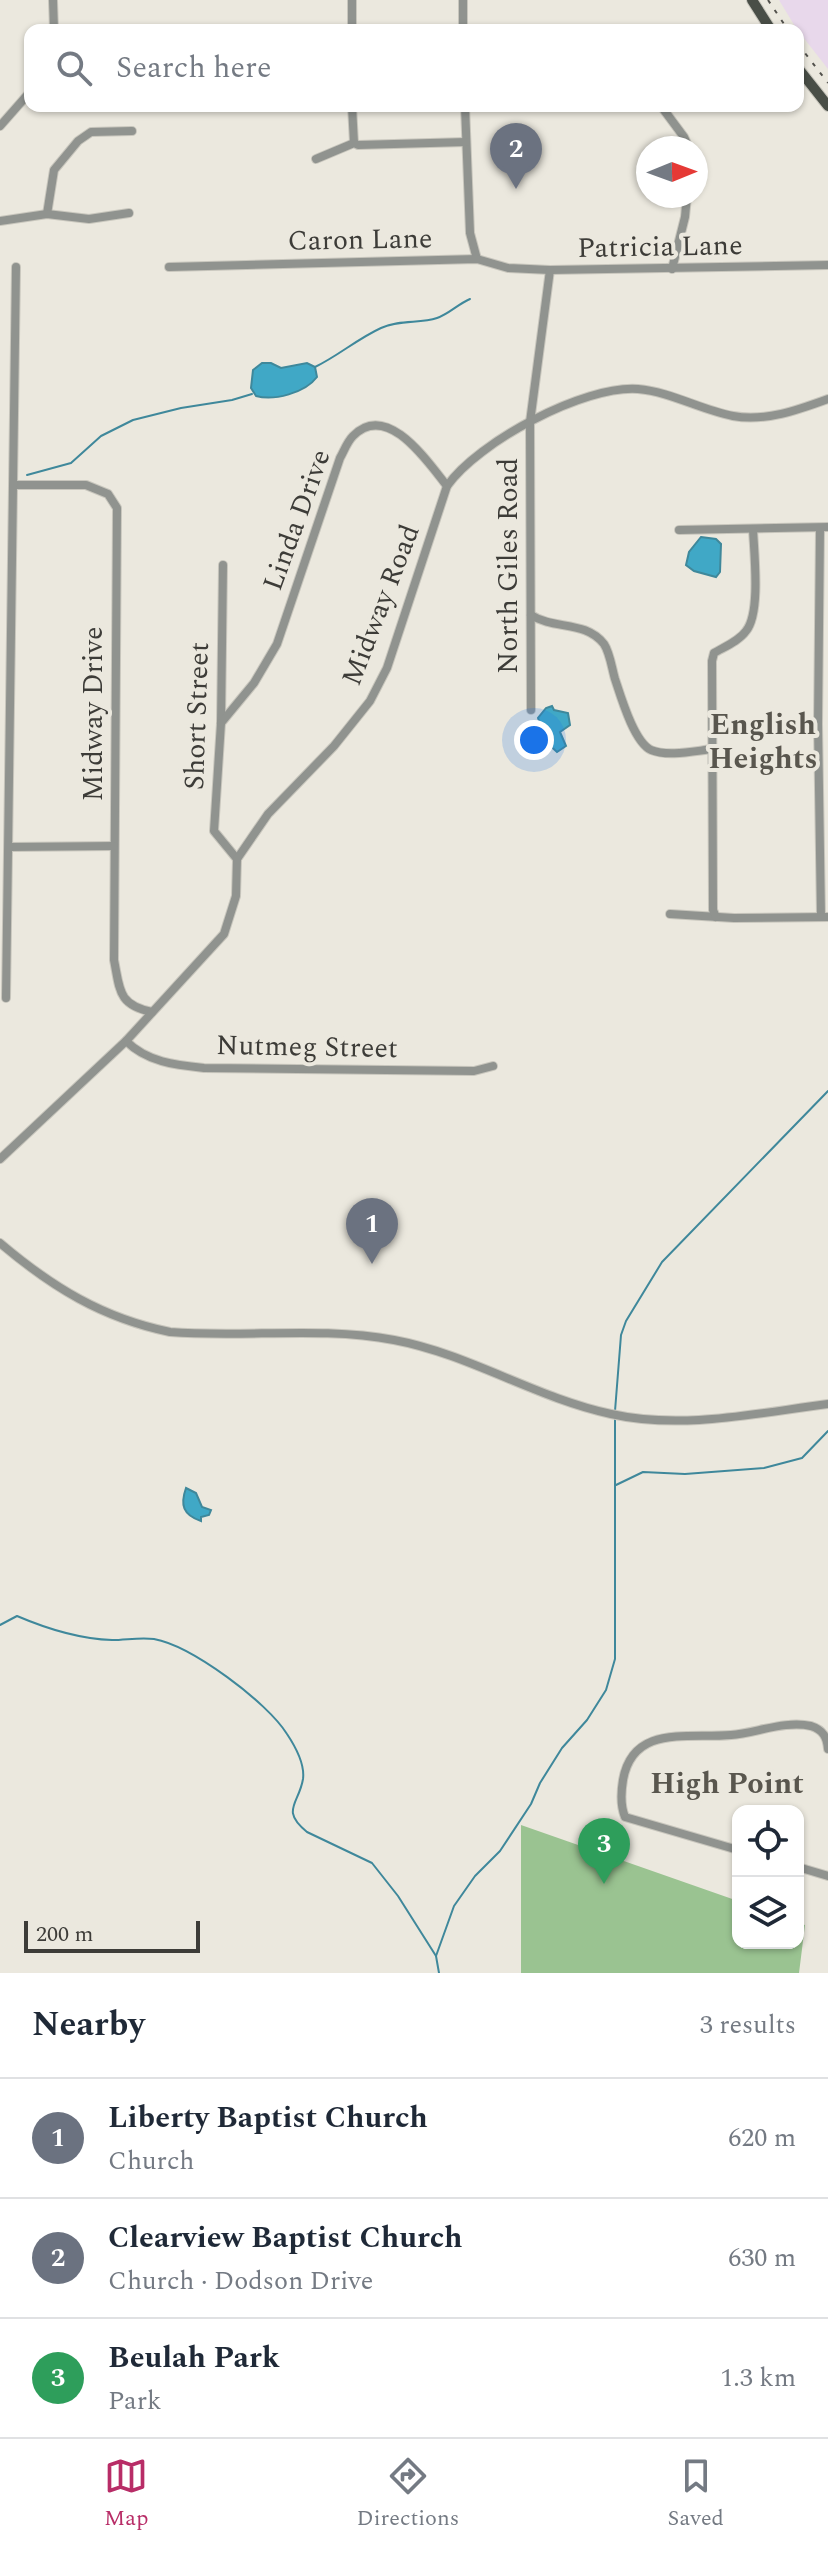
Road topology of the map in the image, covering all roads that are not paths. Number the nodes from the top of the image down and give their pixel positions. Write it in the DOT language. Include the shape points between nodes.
graph roads {
  1 [pos="53,0"];
  2 [pos="352,0"];
  3 [pos="463,0"];
  4 [pos="752,0"];
  5 [pos="54,24"];
  6 [pos="352,24"];
  7 [pos="463,24"];
  8 [pos="767,24"];
  9 [pos="804,76"];
  10 [pos="24,99"];
  11 [pos="828,106"];
  12 [pos="352,112"];
  13 [pos="465,112"];
  14 [pos="665,112"];
  15 [pos="0,126"];
  16 [pos="132,131"];
  17 [pos="683,136"];
  18 [pos="466,142"];
  19 [pos="354,143"];
  20 [pos="316,159"];
  21 [pos="686,208"];
  22 [pos="129,213"];
  23 [pos="47,214"];
  24 [pos="0,221"];
  25 [pos="477,259"];
  26 [pos="828,265"];
  27 [pos="16,267"];
  28 [pos="169,267"];
  29 [pos="672,269"];
  30 [pos="550,270"];
  31 [pos="828,399"];
  32 [pos="530,422"];
  33 [pos="14,485"];
  34 [pos="447,486"];
  35 [pos="824,528"];
  36 [pos="753,529"];
  37 [pos="679,530"];
  38 [pos="223,565"];
  39 [pos="531,615"];
  40 [pos="531,710"];
  41 [pos="221,723"];
  42 [pos="713,749"];
  43 [pos="114,846"];
  44 [pos="9,847"];
  45 [pos="237,859"];
  46 [pos="670,914"];
  47 [pos="716,917"];
  48 [pos="824,917"];
  49 [pos="6,998"];
  50 [pos="152,1012"];
  51 [pos="126,1041"];
  52 [pos="493,1066"];
  53 [pos="0,1159"];
  54 [pos="0,1243"];
  55 [pos="828,1404"];
  56 [pos="828,1749"];
  57 [pos="732,1848"];
  58 [pos="804,1869"];
  59 [pos="828,1876"];
  1 -- 5 [label="street"];
  2 -- 6 [label="street"];
  3 -- 7 [label="street"];
  4 -- 8 [label="main road"];
  9 -- 11 [label="main road"];
  10 -- 15 [label="street"];
  12 -- 19 [label="street"];
  13 -- 18 [label="street"];
  14 -- 17 [label="street"];
  16 -- 23 [label="street" via="91,132 78,141 54,170"];
  18 -- 19 [label="street"];
  18 -- 25 [label="street" via="470,233"];
  19 -- 20 [label="street"];
  21 -- 29 [label="street"];
  22 -- 23 [label="street" via="89,219"];
  23 -- 24 [label="street"];
  25 -- 28 [label="street, Caron Lane"];
  25 -- 30 [label="street, Caron Lane" via="508,268"];
  26 -- 29 [label="street, Patricia Lane"];
  27 -- 33 [label="street"];
  29 -- 30 [label="street, Patricia Lane"];
  30 -- 32 [label="street, Patricia Lane"];
  31 -- 32 [label="street, Midway Road" via="765,417 734,416 660,393 619,389"];
  32 -- 34 [label="street, Midway Road" via="477,456"];
  32 -- 39 [label="street, North Giles Road"];
  33 -- 43 [label="street, Midway Drive" via="86,485 108,494 117,508"];
  33 -- 44 [label="street"];
  34 -- 41 [label="street, Linda Drive" via="392,428 378,423 352,437 340,458 277,644"];
  34 -- 45 [label="street, Midway Road" via="387,668 370,701 268,814"];
  35 -- 36 [label="street"];
  35 -- 48 [label="street" via="818,739"];
  36 -- 37 [label="street"];
  36 -- 42 [label="street" via="749,628 714,653 712,661"];
  38 -- 41 [label="street, Short Street"];
  39 -- 40 [label="street, North Giles Road"];
  39 -- 42 [label="street" via="592,633 605,646 641,743 665,753"];
  41 -- 45 [label="street, Short Street" via="214,831"];
  42 -- 47 [label="street"];
  43 -- 44 [label="street"];
  43 -- 50 [label="street, Midway Drive" via="114,960 119,987 133,1008"];
  44 -- 49 [label="street"];
  45 -- 50 [label="street" via="236,896 224,934"];
  46 -- 47 [label="street"];
  47 -- 48 [label="street"];
  50 -- 51 [label="street"];
  51 -- 52 [label="street, Nutmeg Street" via="161,1062 204,1068 474,1071"];
  51 -- 53 [label="street"];
  54 -- 55 [label="street" via="97,1310 170,1332 394,1340 578,1405 643,1420 704,1420"];
  56 -- 57 [label="street" via="821,1730 794,1725 651,1740 632,1754 622,1788 625,1817"];
  58 -- 59 [label="street"];
}
